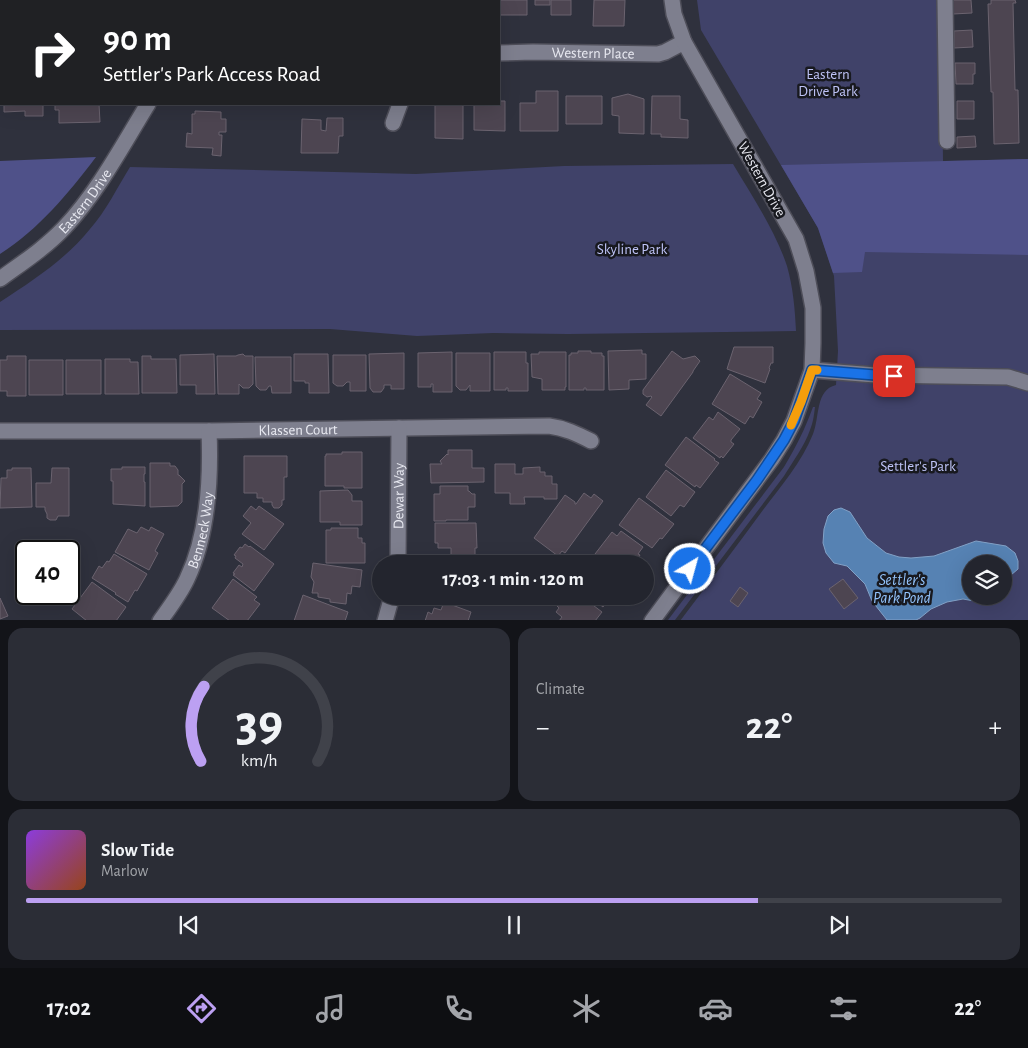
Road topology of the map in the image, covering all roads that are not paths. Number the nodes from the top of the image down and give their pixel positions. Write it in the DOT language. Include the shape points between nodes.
graph roads {
  1 [pos="672,0"];
  2 [pos="945,0"];
  3 [pos="684,42"];
  4 [pos="500,53"];
  5 [pos="147,105"];
  6 [pos="400,105"];
  7 [pos="393,123"];
  8 [pos="947,141"];
  9 [pos="0,279"];
  10 [pos="812,370"];
  11 [pos="1028,383"];
  12 [pos="399,428"];
  13 [pos="209,430"];
  14 [pos="0,431"];
  15 [pos="591,441"];
  16 [pos="398,555"];
  17 [pos="389,605"];
  18 [pos="160,620"];
  19 [pos="385,620"];
  20 [pos="652,620"];
  1 -- 3 [label="street, Western Drive"];
  2 -- 8 [label="street"];
  3 -- 4 [label="street, Western Place" via="658,54"];
  3 -- 10 [label="street, Western Drive" via="796,239 813,308"];
  5 -- 9 [label="street, Eastern Drive" via="84,205 39,251"];
  6 -- 7 [label="street"];
  10 -- 11 [label="street" via="875,375 1008,377"];
  10 -- 20 [label="street, Western Drive" via="794,421 772,459"];
  12 -- 13 [label="street, Klassen Court"];
  12 -- 15 [label="street, Klassen Court" via="549,426 570,430"];
  12 -- 16 [label="street, Dewar Way"];
  13 -- 14 [label="street, Klassen Court"];
  13 -- 18 [label="street, Benneck Way" via="209,486 196,555 179,595"];
  17 -- 19 [label="street"];
}
